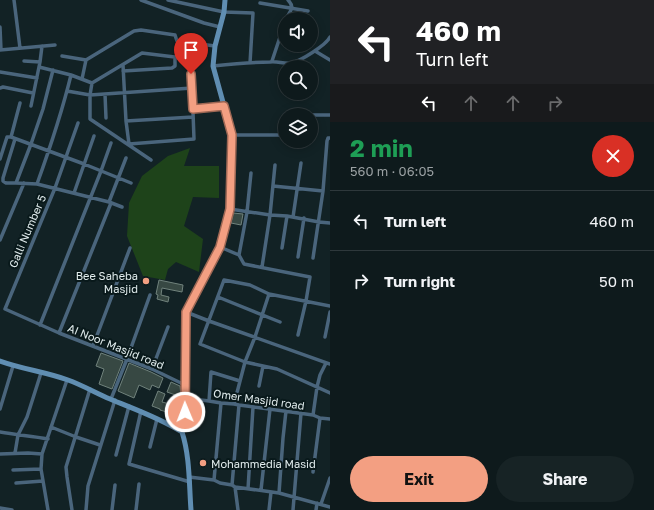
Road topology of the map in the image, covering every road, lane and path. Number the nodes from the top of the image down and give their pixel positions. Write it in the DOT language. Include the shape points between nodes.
graph roads {
  1 [pos="14,0"];
  2 [pos="140,0"];
  3 [pos="168,0"];
  4 [pos="225,0"];
  5 [pos="288,0"];
  6 [pos="260,3"];
  7 [pos="292,8"];
  8 [pos="308,11"];
  9 [pos="224,12"];
  10 [pos="291,12"];
  11 [pos="220,26"];
  12 [pos="0,28"];
  13 [pos="330,37"];
  14 [pos="278,42"];
  15 [pos="55,45"];
  16 [pos="42,46"];
  17 [pos="215,46"];
  18 [pos="20,48"];
  19 [pos="318,49"];
  20 [pos="1,50"];
  21 [pos="313,52"];
  22 [pos="317,52"];
  23 [pos="62,56"];
  24 [pos="175,57"];
  25 [pos="86,60"];
  26 [pos="299,60"];
  27 [pos="330,60"];
  28 [pos="24,61"];
  29 [pos="272,61"];
  30 [pos="40,62"];
  31 [pos="278,62"];
  32 [pos="250,63"];
  33 [pos="123,65"];
  34 [pos="213,66"];
  35 [pos="39,67"];
  36 [pos="54,70"];
  37 [pos="123,70"];
  38 [pos="0,72"];
  39 [pos="71,75"];
  40 [pos="37,78"];
  41 [pos="82,79"];
  42 [pos="92,83"];
  43 [pos="0,88"];
  44 [pos="192,88"];
  45 [pos="67,91"];
  46 [pos="33,93"];
  47 [pos="124,93"];
  48 [pos="105,94"];
  49 [pos="90,95"];
  50 [pos="20,103"];
  51 [pos="31,106"];
  52 [pos="224,106"];
  53 [pos="193,109"];
  54 [pos="318,115"];
  55 [pos="330,115"];
  56 [pos="193,117"];
  57 [pos="106,118"];
  58 [pos="126,121"];
  59 [pos="78,123"];
  60 [pos="232,135"];
  61 [pos="278,135"];
  62 [pos="94,136"];
  63 [pos="11,137"];
  64 [pos="330,138"];
  65 [pos="15,139"];
  66 [pos="111,143"];
  67 [pos="31,144"];
  68 [pos="129,144"];
  69 [pos="49,151"];
  70 [pos="66,157"];
  71 [pos="126,158"];
  72 [pos="0,159"];
  73 [pos="151,160"];
  74 [pos="301,163"];
  75 [pos="84,164"];
  76 [pos="275,165"];
  77 [pos="101,171"];
  78 [pos="251,173"];
  79 [pos="118,177"];
  80 [pos="16,183"];
  81 [pos="24,183"];
  82 [pos="131,183"];
  83 [pos="38,184"];
  84 [pos="273,186"];
  85 [pos="55,188"];
  86 [pos="297,189"];
  87 [pos="323,191"];
  88 [pos="74,193"];
  89 [pos="90,197"];
  90 [pos="110,202"];
  91 [pos="122,207"];
  92 [pos="230,209"];
  93 [pos="247,212"];
  94 [pos="270,214"];
  95 [pos="287,216"];
  96 [pos="293,217"];
  97 [pos="304,218"];
  98 [pos="319,222"];
  99 [pos="330,223"];
  100 [pos="0,240"];
  101 [pos="220,247"];
  102 [pos="130,248"];
  103 [pos="282,248"];
  104 [pos="239,255"];
  105 [pos="298,257"];
  106 [pos="313,258"];
  107 [pos="262,267"];
  108 [pos="269,294"];
  109 [pos="150,295"];
  110 [pos="218,297"];
  111 [pos="306,301"];
  112 [pos="330,306"];
  113 [pos="186,312"];
  114 [pos="330,312"];
  115 [pos="262,315"];
  116 [pos="209,321"];
  117 [pos="280,322"];
  118 [pos="40,325"];
  119 [pos="168,327"];
  120 [pos="59,333"];
  121 [pos="298,335"];
  122 [pos="255,337"];
  123 [pos="325,337"];
  124 [pos="93,346"];
  125 [pos="127,359"];
  126 [pos="0,361"];
  127 [pos="245,362"];
  128 [pos="328,364"];
  129 [pos="13,366"];
  130 [pos="263,366"];
  131 [pos="152,369"];
  132 [pos="41,373"];
  133 [pos="67,380"];
  134 [pos="240,381"];
  135 [pos="185,385"];
  136 [pos="259,386"];
  137 [pos="317,388"];
  138 [pos="90,389"];
  139 [pos="330,393"];
  140 [pos="185,398"];
  141 [pos="113,400"];
  142 [pos="209,401"];
  143 [pos="220,403"];
  144 [pos="234,404"];
  145 [pos="239,405"];
  146 [pos="129,406"];
  147 [pos="254,406"];
  148 [pos="0,409"];
  149 [pos="270,409"];
  150 [pos="141,411"];
  151 [pos="286,411"];
  152 [pos="301,413"];
  153 [pos="313,415"];
  154 [pos="320,418"];
  155 [pos="157,419"];
  156 [pos="330,419"];
  157 [pos="52,427"];
  158 [pos="0,432"];
  159 [pos="182,432"];
  160 [pos="18,436"];
  161 [pos="76,437"];
  162 [pos="48,439"];
  163 [pos="100,445"];
  164 [pos="150,447"];
  165 [pos="15,453"];
  166 [pos="0,454"];
  167 [pos="42,454"];
  168 [pos="116,455"];
  169 [pos="41,469"];
  170 [pos="13,470"];
  171 [pos="313,472"];
  172 [pos="330,478"];
  173 [pos="190,479"];
  174 [pos="43,480"];
  175 [pos="214,480"];
  176 [pos="16,483"];
  177 [pos="140,484"];
  178 [pos="115,485"];
  179 [pos="234,486"];
  180 [pos="248,489"];
  181 [pos="261,490"];
  182 [pos="271,492"];
  183 [pos="279,492"];
  184 [pos="294,496"];
  185 [pos="317,503"];
  186 [pos="321,504"];
  187 [pos="330,507"];
  188 [pos="0,508"];
  189 [pos="12,510"];
  190 [pos="48,510"];
  191 [pos="72,510"];
  192 [pos="86,510"];
  193 [pos="112,510"];
  194 [pos="136,510"];
  195 [pos="191,510"];
  196 [pos="238,510"];
  197 [pos="269,510"];
  198 [pos="293,510"];
  199 [pos="316,510"];
  1 -- 18 [label="street"];
  2 -- 11 [label="street" via="204,23"];
  3 -- 9 [label="street"];
  4 -- 9 [label="street"];
  5 -- 7 [label="street"];
  6 -- 7 [label="street"];
  7 -- 8 [label="street"];
  7 -- 10 [label="street"];
  9 -- 11 [label="street"];
  9 -- 32 [label="street" via="253,13"];
  11 -- 17 [label="street"];
  12 -- 20 [label="street"];
  13 -- 19 [label="street"];
  14 -- 29 [label="street"];
  15 -- 16 [label="street"];
  16 -- 18 [label="street"];
  16 -- 30 [label="street"];
  17 -- 25 [label="street" via="177,41 175,35 141,30 134,31"];
  17 -- 34 [label="street"];
  18 -- 20 [label="street"];
  21 -- 26 [label="street"];
  22 -- 27 [label="street"];
  23 -- 25 [label="street"];
  24 -- 33 [label="street" via="142,53"];
  24 -- 37 [label="street" via="172,68"];
  24 -- 44 [label="street" via="191,60"];
  25 -- 41 [label="street"];
  28 -- 30 [label="street"];
  29 -- 31 [label="street"];
  29 -- 32 [label="street"];
  30 -- 35 [label="street"];
  32 -- 34 [label="street"];
  33 -- 37 [label="street"];
  33 -- 42 [label="street"];
  34 -- 52 [label="street"];
  35 -- 36 [label="street"];
  35 -- 40 [label="street"];
  36 -- 39 [label="street"];
  36 -- 67 [label="street"];
  37 -- 47 [label="street"];
  38 -- 40 [label="street"];
  39 -- 41 [label="street"];
  39 -- 45 [label="street"];
  40 -- 46 [label="street"];
  41 -- 42 [label="street"];
  42 -- 49 [label="street"];
  43 -- 46 [label="street"];
  44 -- 47 [label="street"];
  44 -- 53 [label="street"];
  45 -- 49 [label="street"];
  45 -- 69 [label="street"];
  46 -- 51 [label="street"];
  47 -- 48 [label="street"];
  47 -- 58 [label="street"];
  48 -- 49 [label="street"];
  48 -- 57 [label="street"];
  49 -- 68 [label="street" via="90,119"];
  50 -- 63 [label="street"];
  52 -- 53 [label="street"];
  52 -- 60 [label="street"];
  53 -- 56 [label="street"];
  54 -- 55 [label="street"];
  56 -- 58 [label="street"];
  56 -- 68 [label="street" via="194,139"];
  58 -- 68 [label="street"];
  59 -- 70 [label="street, Galli Number 5"];
  60 -- 61 [label="street"];
  60 -- 92 [label="street"];
  62 -- 75 [label="street"];
  63 -- 65 [label="street"];
  63 -- 72 [label="street" via="7,136"];
  64 -- 87 [label="street" via="327,141"];
  65 -- 67 [label="street"];
  65 -- 80 [label="street" via="3,178 6,183"];
  66 -- 77 [label="street"];
  67 -- 69 [label="street"];
  67 -- 80 [label="street"];
  68 -- 73 [label="street"];
  69 -- 70 [label="street"];
  69 -- 83 [label="street"];
  70 -- 75 [label="street"];
  70 -- 85 [label="street, Galli Number 5"];
  71 -- 79 [label="street"];
  74 -- 86 [label="street"];
  75 -- 77 [label="street"];
  75 -- 88 [label="street"];
  76 -- 84 [label="street"];
  77 -- 79 [label="street"];
  77 -- 89 [label="street"];
  78 -- 93 [label="street"];
  79 -- 82 [label="street"];
  79 -- 90 [label="street"];
  80 -- 81 [label="street"];
  81 -- 83 [label="street"];
  81 -- 100 [label="street"];
  83 -- 85 [label="street"];
  84 -- 86 [label="street"];
  84 -- 94 [label="street"];
  85 -- 88 [label="street"];
  85 -- 118 [label="street, Galli Number 5" via="4,309"];
  86 -- 87 [label="street"];
  86 -- 96 [label="street"];
  87 -- 98 [label="street"];
  88 -- 89 [label="street"];
  89 -- 90 [label="street"];
  89 -- 118 [label="street"];
  90 -- 91 [label="street"];
  90 -- 120 [label="street"];
  92 -- 93 [label="street"];
  92 -- 101 [label="street"];
  93 -- 94 [label="street"];
  93 -- 104 [label="street"];
  94 -- 95 [label="street"];
  94 -- 107 [label="street"];
  95 -- 96 [label="street"];
  95 -- 103 [label="street"];
  96 -- 97 [label="street"];
  97 -- 98 [label="street"];
  97 -- 105 [label="street"];
  98 -- 99 [label="street"];
  98 -- 106 [label="street"];
  101 -- 104 [label="street"];
  101 -- 113 [label="street"];
  102 -- 124 [label="street"];
  104 -- 107 [label="street" via="244,264"];
  107 -- 111 [label="street" via="310,277"];
  108 -- 110 [label="street" via="250,285 224,280"];
  108 -- 111 [label="street"];
  108 -- 115 [label="street"];
  109 -- 125 [label="street"];
  110 -- 115 [label="street"];
  110 -- 116 [label="street"];
  111 -- 112 [label="street"];
  111 -- 121 [label="street"];
  113 -- 116 [label="street"];
  113 -- 135 [label="street"];
  114 -- 123 [label="street"];
  115 -- 117 [label="street"];
  115 -- 122 [label="street"];
  116 -- 122 [label="street"];
  116 -- 127 [label="street" via="200,344"];
  118 -- 120 [label="street, AI Noor Masjid road"];
  119 -- 131 [label="street"];
  120 -- 124 [label="street, AI Noor Masjid road"];
  122 -- 127 [label="street"];
  122 -- 128 [label="street"];
  124 -- 125 [label="street, AI Noor Masjid road"];
  125 -- 131 [label="street, AI Noor Masjid road"];
  125 -- 141 [label="street"];
  126 -- 129 [label="street"];
  127 -- 130 [label="street"];
  127 -- 134 [label="street"];
  128 -- 137 [label="street" via="320,375"];
  129 -- 132 [label="street"];
  129 -- 148 [label="street"];
  130 -- 136 [label="street"];
  130 -- 137 [label="street" via="277,369"];
  131 -- 135 [label="street, AI Noor Masjid road"];
  132 -- 133 [label="street"];
  132 -- 160 [label="street"];
  133 -- 138 [label="street"];
  133 -- 157 [label="street"];
  134 -- 142 [label="street" via="211,372"];
  134 -- 144 [label="street"];
  135 -- 140 [label="street"];
  137 -- 139 [label="street"];
  137 -- 153 [label="street"];
  138 -- 141 [label="street"];
  138 -- 161 [label="street"];
  140 -- 142 [label="street, Omer Masjid road"];
  140 -- 159 [label="street" via="185,426"];
  141 -- 146 [label="street"];
  141 -- 163 [label="street"];
  142 -- 143 [label="street, Omer Masjid road"];
  143 -- 144 [label="street, Omer Masjid road"];
  143 -- 175 [label="street"];
  144 -- 145 [label="street, Omer Masjid road"];
  145 -- 147 [label="street, Omer Masjid road"];
  145 -- 179 [label="street"];
  146 -- 150 [label="street"];
  146 -- 168 [label="street"];
  147 -- 149 [label="street, Omer Masjid road"];
  147 -- 180 [label="street"];
  149 -- 151 [label="street, Omer Masjid road"];
  149 -- 181 [label="street"];
  150 -- 155 [label="street"];
  150 -- 173 [label="street" via="129,464"];
  151 -- 152 [label="street, Omer Masjid road"];
  151 -- 183 [label="street"];
  152 -- 153 [label="street, Omer Masjid road"];
  152 -- 184 [label="street"];
  153 -- 154 [label="street, Omer Masjid road"];
  154 -- 156 [label="street, Omer Masjid road"];
  154 -- 171 [label="street"];
  155 -- 159 [label="street"];
  155 -- 164 [label="street"];
  157 -- 161 [label="street"];
  157 -- 162 [label="street"];
  158 -- 160 [label="street"];
  159 -- 173 [label="street"];
  160 -- 162 [label="street"];
  160 -- 165 [label="street"];
  161 -- 163 [label="street"];
  161 -- 191 [label="street" via="66,466"];
  162 -- 167 [label="street"];
  163 -- 192 [label="street" via="88,486"];
  165 -- 166 [label="street"];
  165 -- 167 [label="street"];
  167 -- 169 [label="street"];
  169 -- 170 [label="street"];
  169 -- 174 [label="street"];
  172 -- 186 [label="street"];
  173 -- 175 [label="street"];
  173 -- 195 [label="street"];
  174 -- 176 [label="street"];
  174 -- 190 [label="street"];
  175 -- 179 [label="street"];
  177 -- 194 [label="street"];
  178 -- 193 [label="street"];
  179 -- 180 [label="street"];
  179 -- 196 [label="street"];
  180 -- 181 [label="street"];
  181 -- 182 [label="street"];
  182 -- 183 [label="street"];
  182 -- 197 [label="street"];
  183 -- 184 [label="street"];
  184 -- 185 [label="street"];
  184 -- 198 [label="street"];
  185 -- 186 [label="street"];
  185 -- 199 [label="street"];
  186 -- 187 [label="street"];
  188 -- 189 [label="street"];
}
